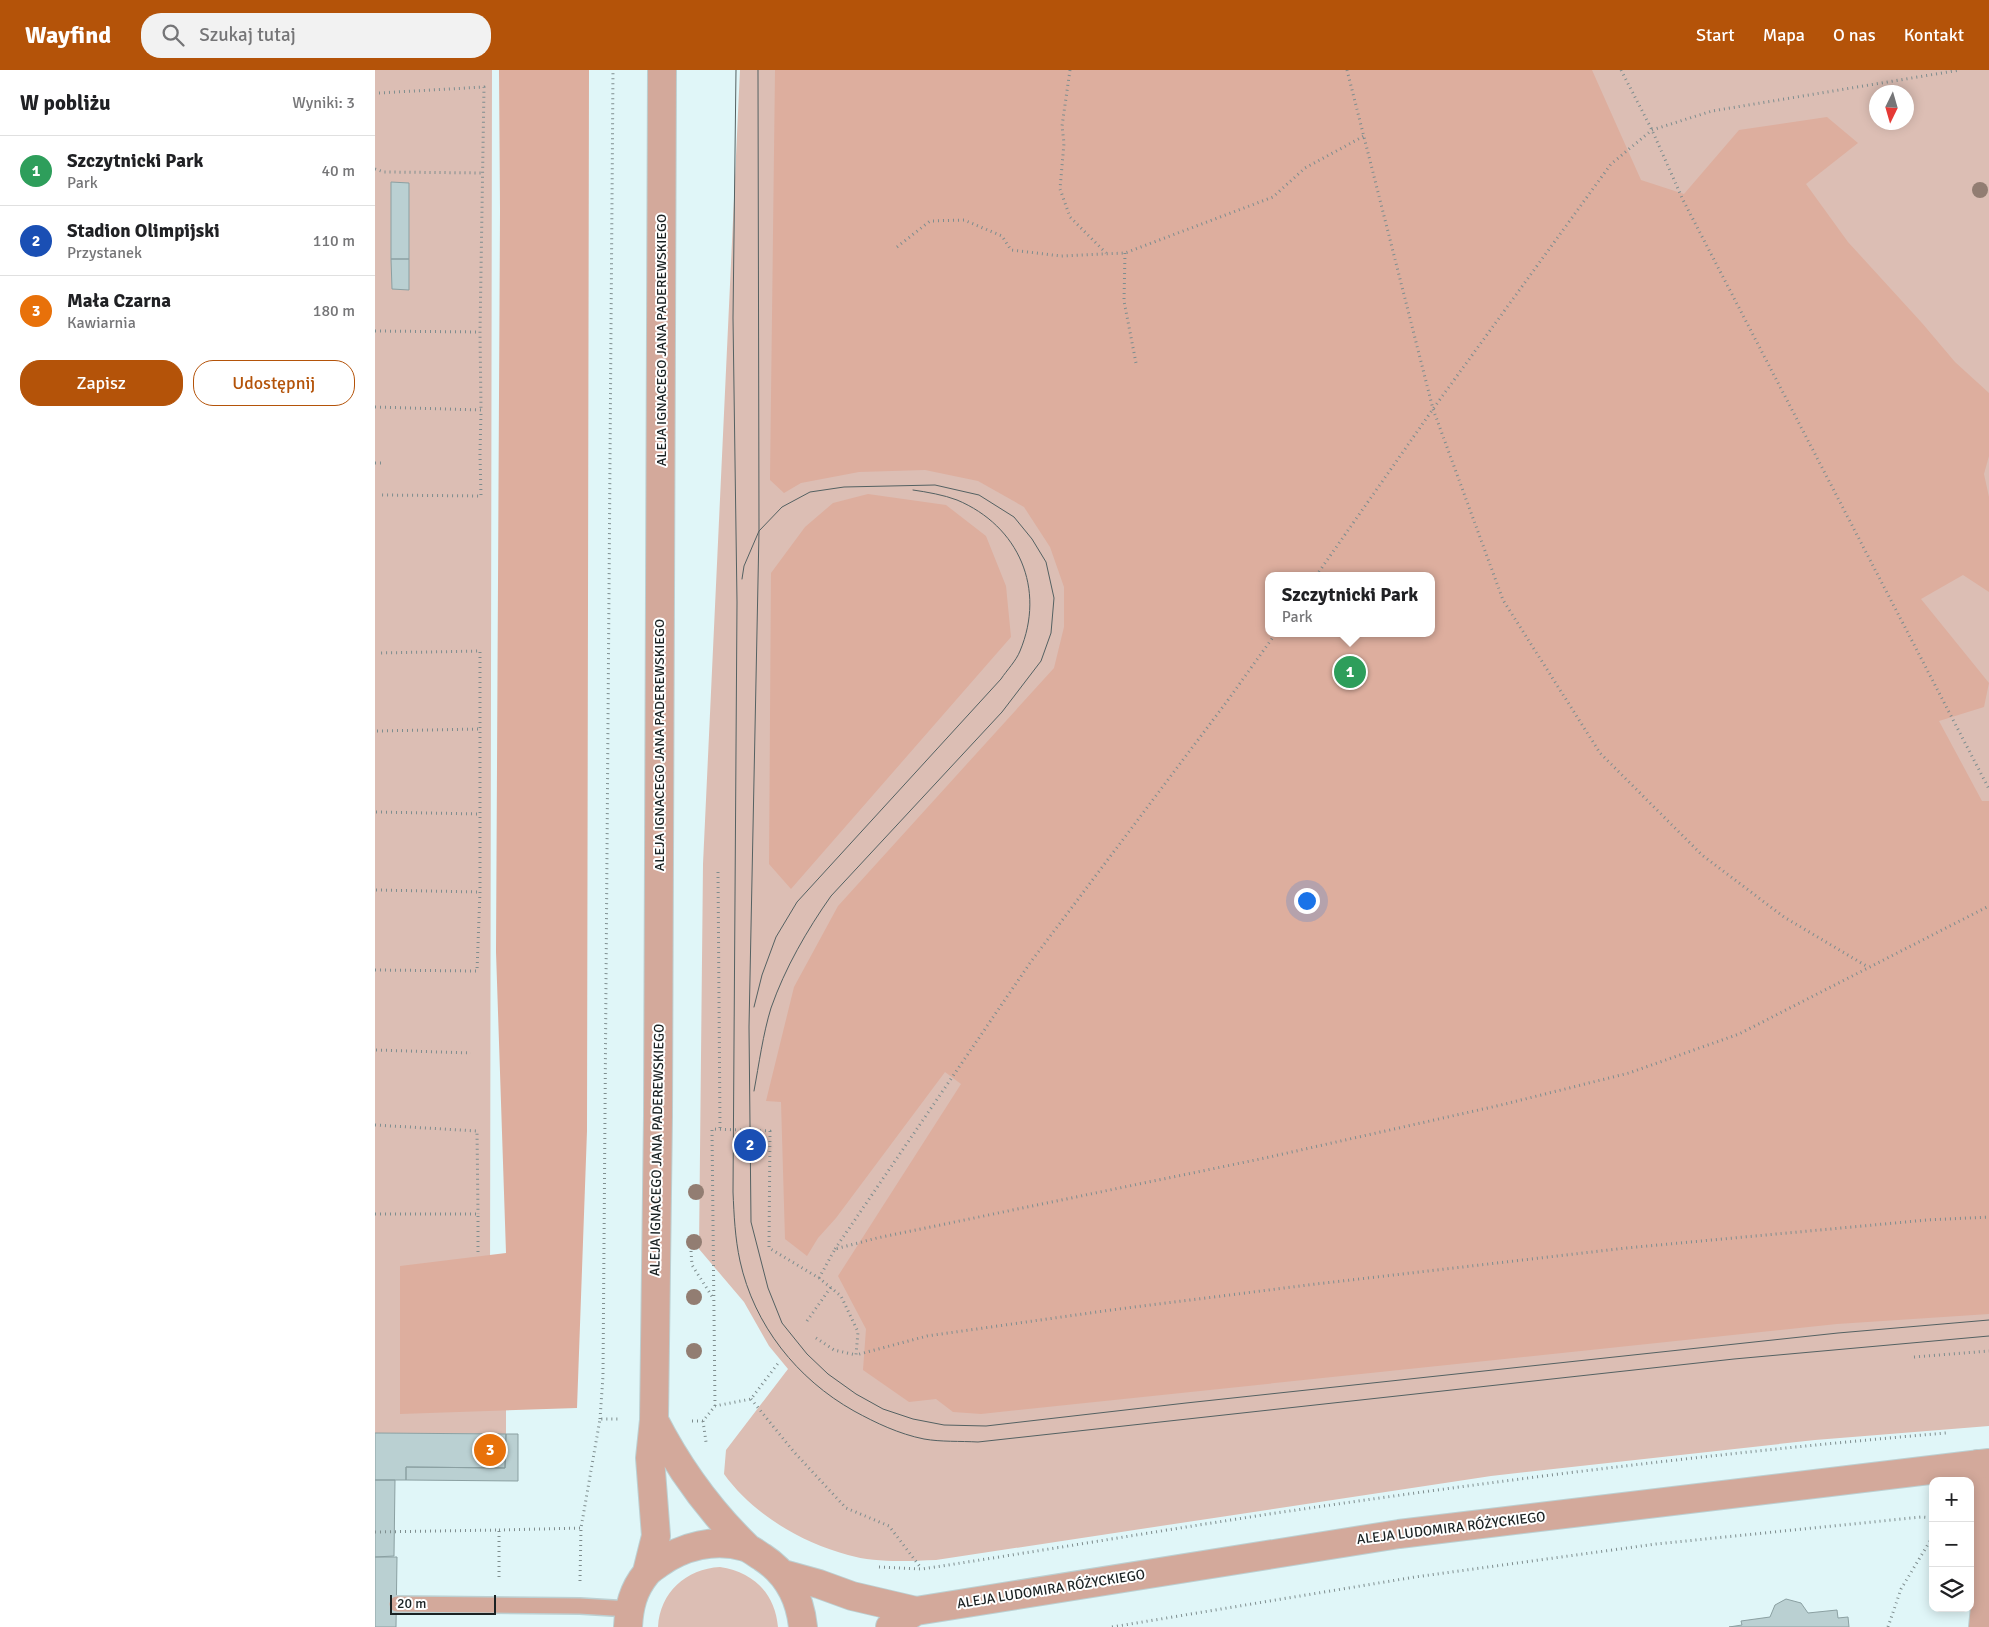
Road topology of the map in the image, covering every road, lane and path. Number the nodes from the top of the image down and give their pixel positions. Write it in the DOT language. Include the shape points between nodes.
graph roads {
  1 [pos="613,70"];
  2 [pos="662,70"];
  3 [pos="1070,70"];
  4 [pos="1347,70"];
  5 [pos="1621,70"];
  6 [pos="1960,70"];
  7 [pos="1951,71"];
  8 [pos="379,92"];
  9 [pos="1652,130"];
  10 [pos="1364,136"];
  11 [pos="375,169"];
  12 [pos="483,173"];
  13 [pos="897,247"];
  14 [pos="1106,253"];
  15 [pos="1125,253"];
  16 [pos="375,332"];
  17 [pos="480,332"];
  18 [pos="1135,363"];
  19 [pos="375,407"];
  20 [pos="1433,409"];
  21 [pos="481,410"];
  22 [pos="375,463"];
  23 [pos="382,463"];
  24 [pos="382,495"];
  25 [pos="1319,572"];
  26 [pos="1272,637"];
  27 [pos="379,653"];
  28 [pos="480,730"];
  29 [pos="377,731"];
  30 [pos="1989,789"];
  31 [pos="376,812"];
  32 [pos="480,814"];
  33 [pos="718,872"];
  34 [pos="376,890"];
  35 [pos="480,892"];
  36 [pos="1989,906"];
  37 [pos="1868,967"];
  38 [pos="375,970"];
  39 [pos="376,1050"];
  40 [pos="471,1053"];
  41 [pos="375,1125"];
  42 [pos="720,1129"];
  43 [pos="375,1214"];
  44 [pos="478,1214"];
  45 [pos="1989,1217"];
  46 [pos="835,1249"];
  47 [pos="478,1252"];
  48 [pos="819,1278"];
  49 [pos="831,1287"];
  50 [pos="807,1321"];
  51 [pos="816,1338"];
  52 [pos="1989,1350"];
  53 [pos="856,1355"];
  54 [pos="1914,1357"];
  55 [pos="779,1362"];
  56 [pos="751,1399"];
  57 [pos="715,1406"];
  58 [pos="626,1419"];
  59 [pos="601,1420"];
  60 [pos="654,1420"];
  61 [pos="684,1421"];
  62 [pos="703,1421"];
  63 [pos="1951,1432"];
  64 [pos="706,1444"];
  65 [pos="1984,1463"];
  66 [pos="1929,1517"];
  67 [pos="499,1530"];
  68 [pos="375,1532"];
  69 [pos="1929,1543"];
  70 [pos="747,1547"];
  71 [pos="871,1566"];
  72 [pos="922,1569"];
  73 [pos="647,1572"];
  74 [pos="783,1574"];
  75 [pos="397,1604"];
  76 [pos="499,1605"];
  77 [pos="916,1610"];
  78 [pos="628,1618"];
  79 [pos="803,1627"];
  80 [pos="890,1627"];
  81 [pos="1112,1627"];
  82 [pos="1888,1627"];
  83 [pos="1983,1627"];
  1 -- 59 [label="path"];
  2 -- 60 [label="street, ALEJA IGNACEGO JANA PADEREWSKIEGO"];
  3 -- 14 [label="path" via="1062,126 1064,144 1060,189 1070,217"];
  4 -- 10 [label="path"];
  5 -- 9 [label="path"];
  6 -- 7 [label="path"];
  7 -- 9 [label="path" via="1712,111"];
  8 -- 12 [label="path" via="484,87"];
  9 -- 20 [label="path" via="1611,164"];
  9 -- 30 [label="path" via="1683,200"];
  10 -- 15 [label="path" via="1305,168 1273,197"];
  10 -- 20 [label="path"];
  11 -- 12 [label="path" via="384,172"];
  12 -- 17 [label="path"];
  13 -- 14 [label="path" via="930,221 964,220 1002,236 1011,250 1061,256"];
  14 -- 15 [label="path"];
  15 -- 18 [label="path" via="1124,301"];
  16 -- 17 [label="path"];
  17 -- 21 [label="path"];
  19 -- 21 [label="path"];
  20 -- 25 [label="path"];
  20 -- 37 [label="path" via="1503,600 1600,754 1702,856 1784,917"];
  21 -- 24 [label="path" via="481,496"];
  22 -- 23 [label="path"];
  26 -- 46 [label="path" via="1229,700 1030,963"];
  27 -- 28 [label="path" via="480,651"];
  28 -- 29 [label="path"];
  28 -- 32 [label="path"];
  31 -- 32 [label="path"];
  32 -- 35 [label="path"];
  33 -- 42 [label="path"];
  34 -- 35 [label="path"];
  35 -- 38 [label="path" via="477,972"];
  36 -- 37 [label="path"];
  37 -- 46 [label="path" via="1739,1034 1629,1073 1265,1158"];
  39 -- 40 [label="path"];
  41 -- 44 [label="path" via="477,1131"];
  42 -- 48 [label="path" via="770,1131 769,1248"];
  42 -- 57 [label="path" via="712,1129"];
  43 -- 44 [label="path"];
  44 -- 47 [label="path"];
  45 -- 53 [label="path" via="1487,1263 927,1336"];
  46 -- 48 [label="path"];
  48 -- 49 [label="path"];
  49 -- 50 [label="path"];
  49 -- 53 [label="path" via="841,1296 858,1332"];
  51 -- 53 [label="path" via="834,1350"];
  52 -- 54 [label="path"];
  55 -- 56 [label="path"];
  56 -- 57 [label="path"];
  56 -- 72 [label="path" via="846,1508 889,1526"];
  57 -- 62 [label="path"];
  58 -- 59 [label="path"];
  59 -- 67 [label="path" via="581,1528"];
  60 -- 70 [label="street, ALEJA IGNACEGO JANA PADEREWSKIEGO" via="692,1482 729,1530"];
  60 -- 73 [label="street, ALEJA IGNACEGO JANA PADEREWSKIEGO" via="650,1458 656,1536"];
  61 -- 62 [label="path"];
  62 -- 64 [label="path"];
  63 -- 72 [label="path" via="1739,1452 1505,1481"];
  65 -- 77 [label="street, ALEJA LUDOMIRA RÓŻYCKIEGO" via="1399,1534"];
  65 -- 83 [label="street" via="1986,1597"];
  66 -- 81 [label="path" via="1637,1547 1415,1577"];
  67 -- 68 [label="path"];
  67 -- 76 [label="path"];
  69 -- 82 [label="path" via="1901,1589"];
  70 -- 73 [label="street" via="707,1544 687,1548"];
  70 -- 74 [label="street, ALEJA IGNACEGO JANA PADEREWSKIEGO"];
  71 -- 72 [label="path"];
  73 -- 78 [label="street" via="635,1590"];
  74 -- 77 [label="street, ALEJA LUDOMIRA RÓŻYCKIEGO" via="852,1596"];
  74 -- 79 [label="street" via="800,1608"];
  75 -- 76 [label="lane"];
  76 -- 78 [label="lane" via="580,1606"];
  77 -- 80 [label="street, ALEJA LUDOMIRA RÓŻYCKIEGO"];
}
